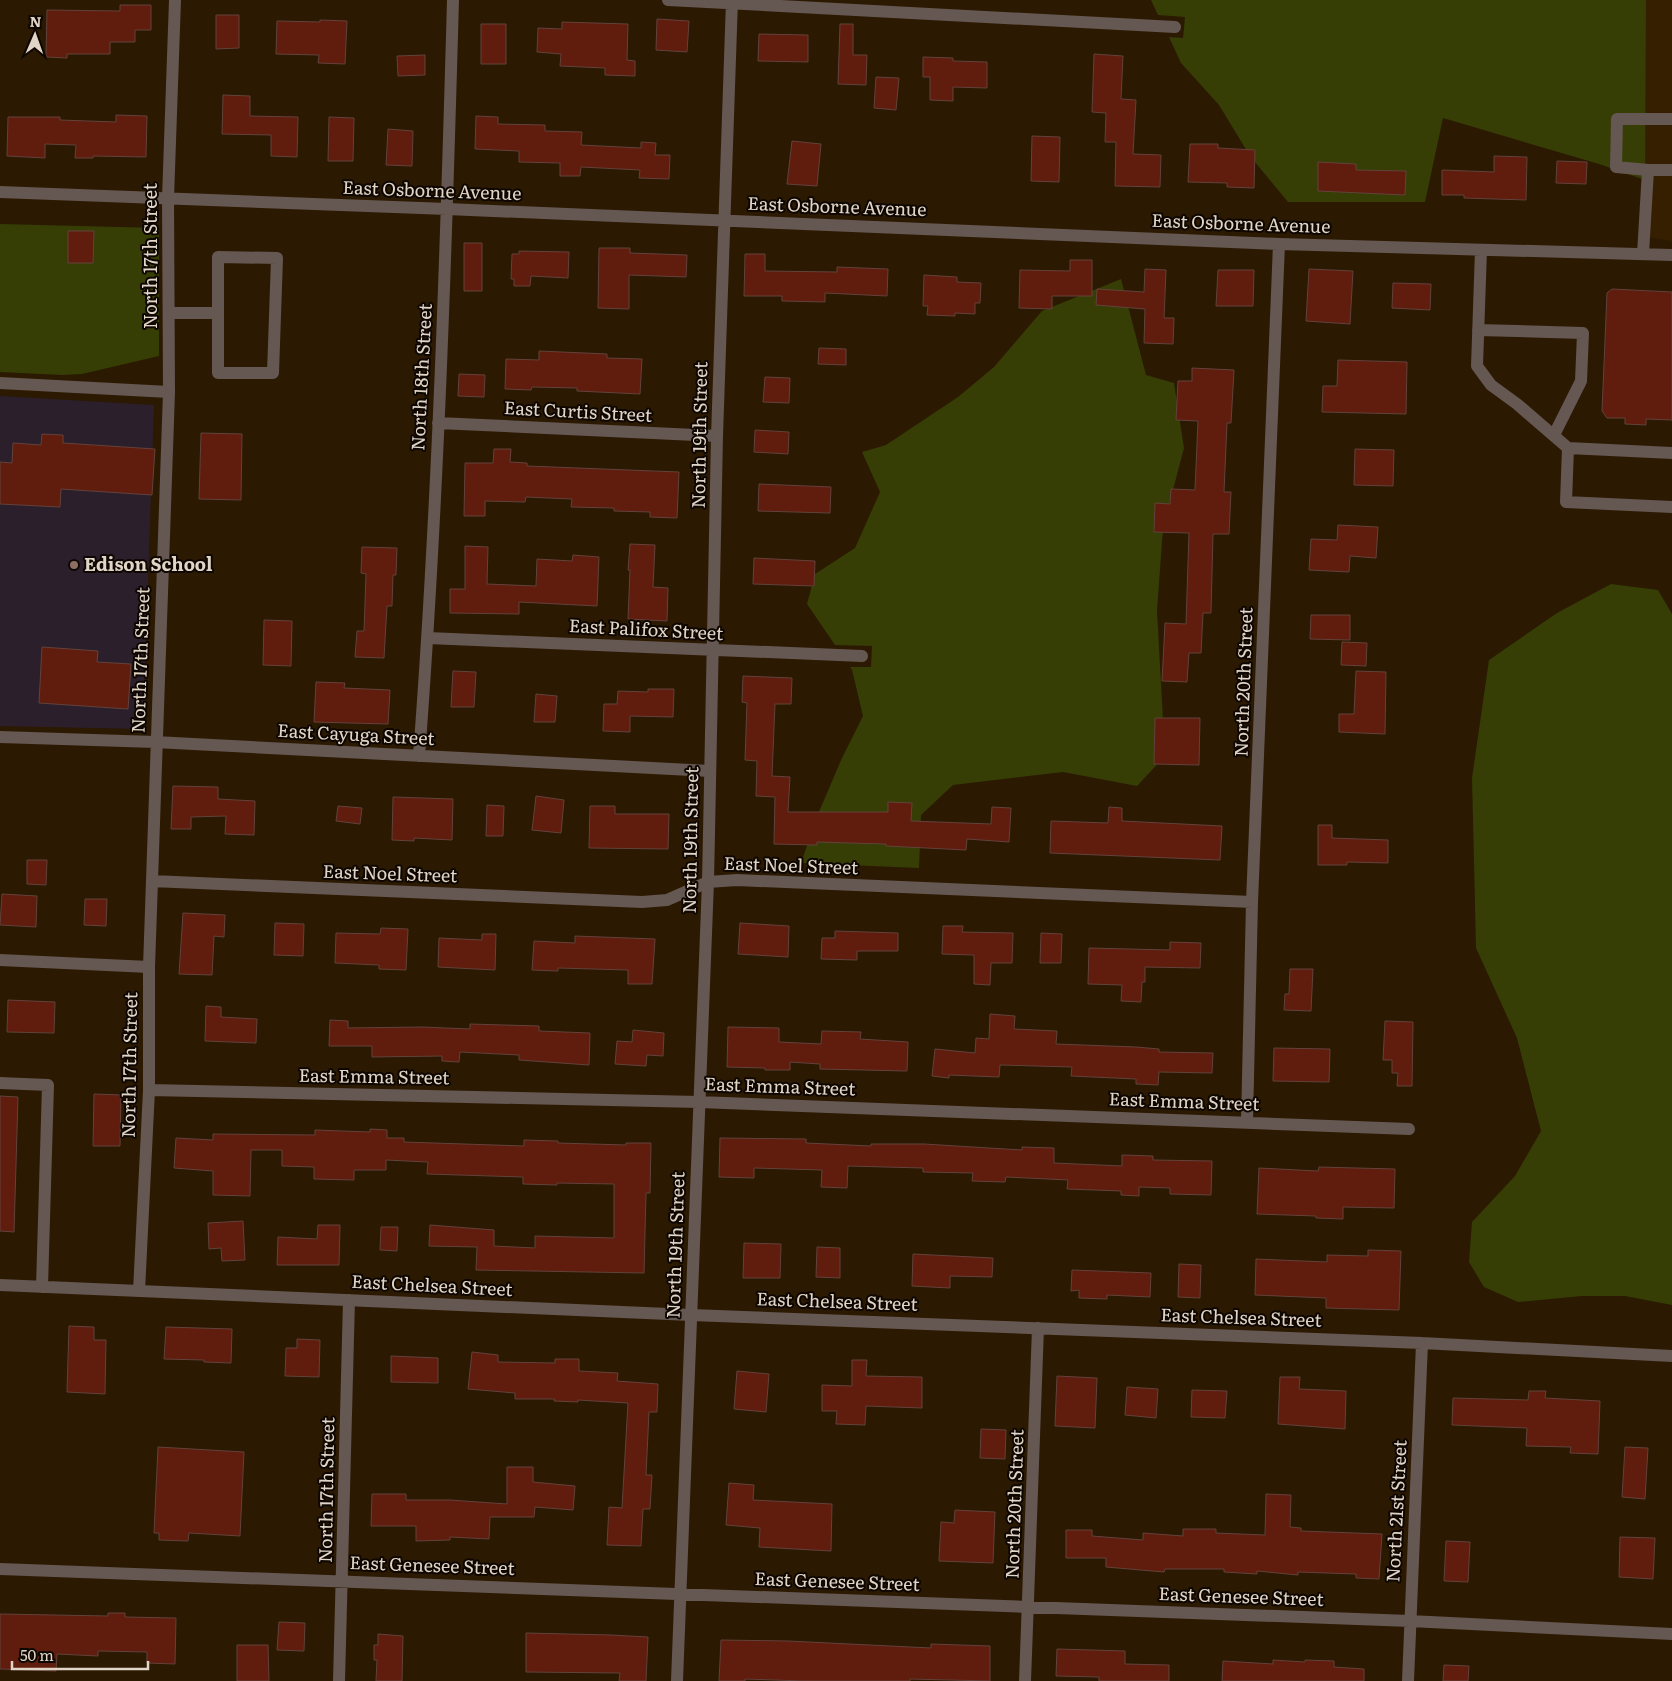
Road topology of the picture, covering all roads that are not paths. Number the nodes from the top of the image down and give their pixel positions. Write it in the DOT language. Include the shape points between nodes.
graph roads {
  1 [pos="175,0"];
  2 [pos="453,0"];
  3 [pos="668,0"];
  4 [pos="732,1"];
  5 [pos="1175,27"];
  6 [pos="1672,119"];
  7 [pos="1648,170"];
  8 [pos="1672,170"];
  9 [pos="0,192"];
  10 [pos="168,198"];
  11 [pos="447,209"];
  12 [pos="723,220"];
  13 [pos="1279,244"];
  14 [pos="1481,250"];
  15 [pos="1643,254"];
  16 [pos="1672,255"];
  17 [pos="169,313"];
  18 [pos="218,313"];
  19 [pos="1478,330"];
  20 [pos="0,383"];
  21 [pos="169,392"];
  22 [pos="438,422"];
  23 [pos="717,436"];
  24 [pos="1554,436"];
  25 [pos="1568,448"];
  26 [pos="1672,454"];
  27 [pos="1672,507"];
  28 [pos="428,638"];
  29 [pos="712,651"];
  30 [pos="862,656"];
  31 [pos="0,737"];
  32 [pos="155,742"];
  33 [pos="420,756"];
  34 [pos="710,771"];
  35 [pos="152,881"];
  36 [pos="708,882"];
  37 [pos="1252,902"];
  38 [pos="0,960"];
  39 [pos="148,967"];
  40 [pos="0,1083"];
  41 [pos="148,1090"];
  42 [pos="699,1102"];
  43 [pos="1247,1122"];
  44 [pos="1409,1129"];
  45 [pos="0,1285"];
  46 [pos="42,1287"];
  47 [pos="139,1291"];
  48 [pos="349,1300"];
  49 [pos="691,1314"];
  50 [pos="1038,1328"];
  51 [pos="1422,1343"];
  52 [pos="1672,1356"];
  53 [pos="0,1568"];
  54 [pos="342,1581"];
  55 [pos="681,1593"];
  56 [pos="1028,1607"];
  57 [pos="1410,1621"];
  58 [pos="1672,1634"];
  59 [pos="339,1681"];
  60 [pos="677,1681"];
  61 [pos="1025,1681"];
  62 [pos="1408,1681"];
  1 -- 10 [label="street, North 17th Street"];
  2 -- 11 [label="street, North 18th Street"];
  3 -- 4 [label="street"];
  4 -- 5 [label="street"];
  4 -- 12 [label="street, North 19th Street"];
  6 -- 7 [label="street" via="1618,119 1616,167"];
  7 -- 8 [label="street"];
  7 -- 15 [label="street"];
  9 -- 10 [label="street, East Osborne Avenue"];
  10 -- 11 [label="street, East Osborne Avenue"];
  10 -- 17 [label="street, North 17th Street"];
  11 -- 12 [label="street, East Osborne Avenue"];
  11 -- 22 [label="street, North 18th Street"];
  12 -- 13 [label="street, East Osborne Avenue"];
  12 -- 23 [label="street, North 19th Street"];
  13 -- 14 [label="street, East Osborne Avenue"];
  13 -- 37 [label="street, North 20th Street"];
  14 -- 15 [label="street, East Osborne Avenue"];
  14 -- 19 [label="street"];
  15 -- 16 [label="street, East Osborne Avenue"];
  17 -- 18 [label="street"];
  17 -- 21 [label="street, North 17th Street"];
  18 -- 18 [label="street" via="218,257 276,258 272,374 218,373"];
  19 -- 24 [label="street" via="1477,366 1491,384"];
  19 -- 24 [label="street" via="1582,334 1581,381"];
  20 -- 21 [label="street"];
  21 -- 32 [label="street, North 17th Street"];
  22 -- 23 [label="street, East Curtis Street"];
  22 -- 28 [label="street, North 18th Street"];
  23 -- 29 [label="street, North 19th Street"];
  24 -- 25 [label="street"];
  25 -- 26 [label="street"];
  25 -- 27 [label="street" via="1566,502"];
  28 -- 29 [label="street, East Palifox Street"];
  28 -- 33 [label="street, North 18th Street"];
  29 -- 30 [label="street, East Palifox Street"];
  29 -- 34 [label="street, North 19th Street"];
  31 -- 32 [label="street, East Cayuga Street"];
  32 -- 33 [label="street, East Cayuga Street"];
  32 -- 35 [label="street, North 17th Street"];
  33 -- 34 [label="street, East Cayuga Street"];
  34 -- 36 [label="street, North 19th Street"];
  35 -- 36 [label="street, East Noel Street" via="642,902 667,900"];
  35 -- 39 [label="street, North 17th Street"];
  36 -- 37 [label="street, East Noel Street" via="737,880"];
  36 -- 42 [label="street, North 19th Street"];
  37 -- 43 [label="street, North 20th Street"];
  38 -- 39 [label="street"];
  39 -- 41 [label="street, North 17th Street"];
  40 -- 46 [label="street" via="48,1085"];
  41 -- 42 [label="street, East Emma Street"];
  41 -- 47 [label="street, North 17th Street"];
  42 -- 43 [label="street, East Emma Street"];
  42 -- 49 [label="street, North 19th Street"];
  43 -- 44 [label="street, East Emma Street"];
  45 -- 46 [label="street, East Chelsea Street"];
  46 -- 47 [label="street, East Chelsea Street"];
  47 -- 48 [label="street, East Chelsea Street"];
  48 -- 49 [label="street, East Chelsea Street"];
  48 -- 54 [label="street, North 17th Street"];
  49 -- 50 [label="street, East Chelsea Street"];
  49 -- 55 [label="street, North 19th Street"];
  50 -- 51 [label="street, East Chelsea Street"];
  50 -- 56 [label="street, North 20th Street"];
  51 -- 52 [label="street, East Chelsea Street"];
  51 -- 57 [label="street, North 21st Street"];
  53 -- 54 [label="street, East Genesee Street"];
  54 -- 55 [label="street, East Genesee Street"];
  54 -- 59 [label="street, North 17th Street"];
  55 -- 56 [label="street, East Genesee Street"];
  55 -- 60 [label="street, North 19th Street"];
  56 -- 57 [label="street, East Genesee Street"];
  56 -- 61 [label="street, North 20th Street"];
  57 -- 58 [label="street, East Genesee Street"];
  57 -- 62 [label="street, North 21st Street"];
}
